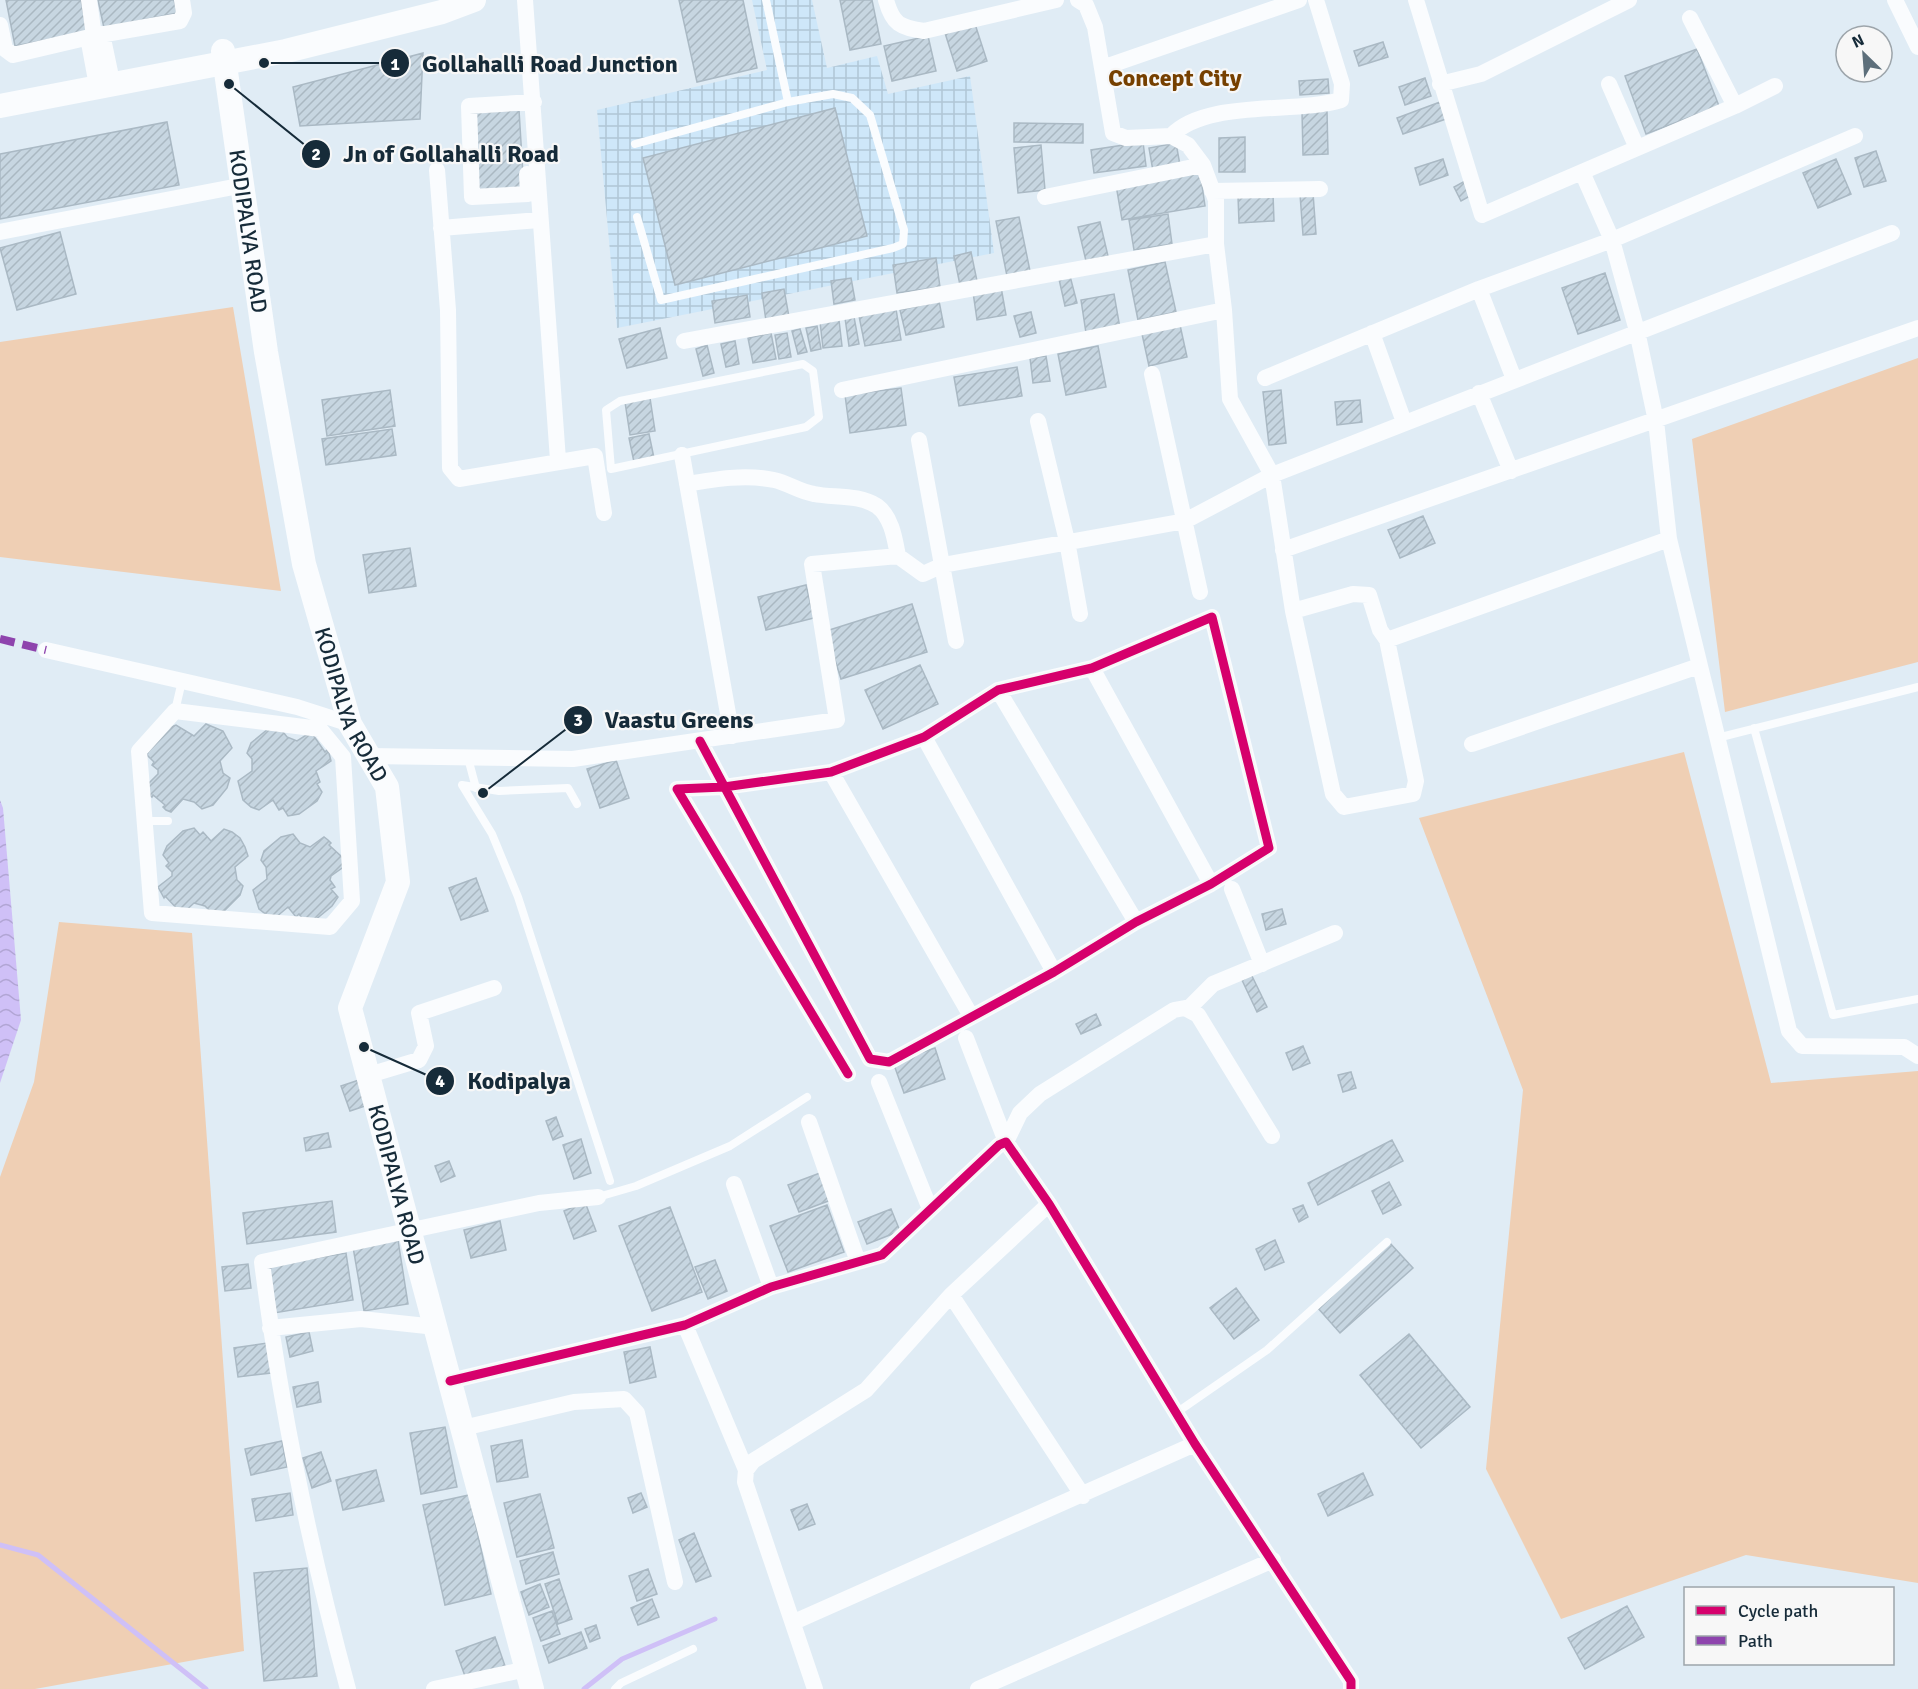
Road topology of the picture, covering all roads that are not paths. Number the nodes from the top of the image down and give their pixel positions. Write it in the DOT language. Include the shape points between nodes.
graph roads {
  1 [pos="89,0"];
  2 [pos="182,0"];
  3 [pos="428,0"];
  4 [pos="474,0"];
  5 [pos="525,0"];
  6 [pos="766,0"];
  7 [pos="886,0"];
  8 [pos="1056,0"];
  9 [pos="1078,0"];
  10 [pos="1299,0"];
  11 [pos="1316,0"];
  12 [pos="1416,0"];
  13 [pos="1629,0"];
  14 [pos="1895,0"];
  15 [pos="1690,18"];
  16 [pos="0,25"];
  17 [pos="95,36"];
  18 [pos="1918,47"];
  19 [pos="224,57"];
  20 [pos="1102,68"];
  21 [pos="102,74"];
  22 [pos="1440,84"];
  23 [pos="1609,84"];
  24 [pos="1775,86"];
  25 [pos="0,90"];
  26 [pos="529,102"];
  27 [pos="788,102"];
  28 [pos="0,106"];
  29 [pos="1735,106"];
  30 [pos="1171,136"];
  31 [pos="1855,136"];
  32 [pos="635,144"];
  33 [pos="1637,148"];
  34 [pos="1203,165"];
  35 [pos="437,170"];
  36 [pos="1582,172"];
  37 [pos="244,185"];
  38 [pos="1320,189"];
  39 [pos="1212,191"];
  40 [pos="1045,197"];
  41 [pos="637,217"];
  42 [pos="539,220"];
  43 [pos="441,228"];
  44 [pos="0,232"];
  45 [pos="1892,232"];
  46 [pos="1612,240"];
  47 [pos="1216,244"];
  48 [pos="1479,289"];
  49 [pos="1224,310"];
  50 [pos="1918,328"];
  51 [pos="1637,331"];
  52 [pos="1372,333"];
  53 [pos="684,341"];
  54 [pos="1152,374"];
  55 [pos="1265,378"];
  56 [pos="1514,379"];
  57 [pos="842,390"];
  58 [pos="1479,393"];
  59 [pos="1038,421"];
  60 [pos="1656,421"];
  61 [pos="1404,422"];
  62 [pos="919,440"];
  63 [pos="682,455"];
  64 [pos="558,460"];
  65 [pos="1511,471"];
  66 [pos="1272,474"];
  67 [pos="687,484"];
  68 [pos="604,513"];
  69 [pos="1185,520"];
  70 [pos="1669,539"];
  71 [pos="1067,542"];
  72 [pos="1283,550"];
  73 [pos="898,556"];
  74 [pos="943,565"];
  75 [pos="1200,592"];
  76 [pos="1293,611"];
  77 [pos="1080,614"];
  78 [pos="1387,640"];
  79 [pos="956,641"];
  80 [pos="46,650"];
  81 [pos="1700,666"];
  82 [pos="1092,668"];
  83 [pos="182,681"];
  84 [pos="1918,687"];
  85 [pos="998,690"];
  86 [pos="175,711"];
  87 [pos="350,724"];
  88 [pos="1755,728"];
  89 [pos="732,736"];
  90 [pos="924,737"];
  91 [pos="1717,738"];
  92 [pos="699,741"];
  93 [pos="1472,744"];
  94 [pos="369,756"];
  95 [pos="468,758"];
  96 [pos="831,772"];
  97 [pos="724,787"];
  98 [pos="476,788"];
  99 [pos="577,804"];
  100 [pos="145,821"];
  101 [pos="168,821"];
  102 [pos="1211,884"];
  103 [pos="1232,889"];
  104 [pos="1136,922"];
  105 [pos="1335,933"];
  106 [pos="1262,964"];
  107 [pos="1054,972"];
  108 [pos="494,988"];
  109 [pos="1918,999"];
  110 [pos="1188,1009"];
  111 [pos="971,1016"];
  112 [pos="966,1038"];
  113 [pos="1918,1056"];
  114 [pos="848,1074"];
  115 [pos="369,1075"];
  116 [pos="879,1082"];
  117 [pos="807,1097"];
  118 [pos="809,1122"];
  119 [pos="1272,1136"];
  120 [pos="1006,1142"];
  121 [pos="610,1181"];
  122 [pos="734,1184"];
  123 [pos="598,1197"];
  124 [pos="1049,1204"];
  125 [pos="930,1209"];
  126 [pos="410,1232"];
  127 [pos="1387,1242"];
  128 [pos="858,1262"];
  129 [pos="771,1287"];
  130 [pos="951,1295"];
  131 [pos="684,1325"];
  132 [pos="436,1327"];
  133 [pos="270,1328"];
  134 [pos="450,1381"];
  135 [pos="1176,1413"];
  136 [pos="463,1428"];
  137 [pos="1195,1444"];
  138 [pos="746,1470"];
  139 [pos="1083,1496"];
  140 [pos="1273,1560"];
  141 [pos="675,1582"];
  142 [pos="794,1622"];
  143 [pos="693,1649"];
  144 [pos="529,1679"];
  145 [pos="348,1689"];
  146 [pos="434,1689"];
  147 [pos="615,1689"];
  148 [pos="815,1689"];
  149 [pos="978,1689"];
  150 [pos="1352,1689"];
  1 -- 17 [label="street"];
  2 -- 17 [label="street" via="184,13 180,21"];
  3 -- 19 [label="main road"];
  4 -- 19 [label="main road" via="381,28"];
  5 -- 26 [label="street"];
  6 -- 27 [label="lane"];
  7 -- 8 [label="street" via="891,17 903,28 924,31"];
  9 -- 20 [label="street" via="1086,4 1095,27"];
  10 -- 20 [label="street"];
  11 -- 30 [label="street" via="1342,84 1341,100 1326,105 1262,107 1196,120 1181,125"];
  12 -- 22 [label="street"];
  13 -- 22 [label="street" via="1481,74"];
  14 -- 18 [label="street"];
  15 -- 29 [label="street"];
  16 -- 17 [label="street" via="5,49 14,55"];
  17 -- 21 [label="street"];
  19 -- 21 [label="main road"];
  19 -- 28 [label="main road"];
  19 -- 37 [label="main road, KODIPALYA ROAD"];
  20 -- 30 [label="street" via="1113,133 1126,138"];
  21 -- 25 [label="main road"];
  22 -- 36 [label="street" via="1482,215"];
  23 -- 33 [label="street"];
  24 -- 29 [label="street"];
  26 -- 26 [label="street" via="469,106 472,197 528,194"];
  26 -- 42 [label="street"];
  27 -- 32 [label="lane"];
  27 -- 41 [label="lane" via="832,94 852,98 870,115 904,230 903,244 661,300"];
  29 -- 33 [label="street"];
  30 -- 34 [label="street" via="1188,145"];
  31 -- 46 [label="street"];
  33 -- 36 [label="street"];
  34 -- 39 [label="street"];
  34 -- 40 [label="street"];
  35 -- 43 [label="street"];
  36 -- 46 [label="street"];
  37 -- 44 [label="street"];
  37 -- 87 [label="main road, KODIPALYA ROAD" via="266,352 304,564"];
  38 -- 39 [label="street"];
  39 -- 47 [label="street" via="1216,200"];
  42 -- 43 [label="street"];
  42 -- 64 [label="street"];
  43 -- 64 [label="street" via="448,310 450,468 459,479"];
  45 -- 51 [label="street"];
  46 -- 48 [label="street"];
  46 -- 51 [label="street"];
  47 -- 49 [label="street"];
  47 -- 53 [label="street"];
  48 -- 52 [label="street"];
  48 -- 56 [label="street"];
  49 -- 57 [label="street"];
  49 -- 66 [label="street" via="1230,399"];
  50 -- 60 [label="street"];
  51 -- 56 [label="street"];
  51 -- 60 [label="street"];
  52 -- 55 [label="street"];
  52 -- 61 [label="street"];
  54 -- 69 [label="street"];
  56 -- 58 [label="street"];
  58 -- 61 [label="street"];
  58 -- 65 [label="street"];
  59 -- 71 [label="street"];
  60 -- 65 [label="street"];
  60 -- 70 [label="street"];
  61 -- 66 [label="street"];
  62 -- 74 [label="street"];
  63 -- 63 [label="lane" via="611,469 606,410 620,401 803,364 813,371 819,417 806,427"];
  63 -- 67 [label="street"];
  64 -- 68 [label="street" via="596,456"];
  65 -- 72 [label="street"];
  66 -- 69 [label="street"];
  66 -- 72 [label="street"];
  67 -- 73 [label="street" via="733,476 775,480 812,494 862,500 878,507 887,519"];
  67 -- 89 [label="street"];
  69 -- 71 [label="street"];
  69 -- 75 [label="street"];
  70 -- 78 [label="street"];
  70 -- 81 [label="street"];
  71 -- 74 [label="street"];
  71 -- 77 [label="street"];
  72 -- 76 [label="street"];
  73 -- 74 [label="street" via="923,574"];
  73 -- 89 [label="street" via="812,564 837,720"];
  74 -- 79 [label="street"];
  76 -- 78 [label="street" via="1353,594 1369,595"];
  76 -- 78 [label="street" via="1333,794 1344,807 1413,794 1416,781"];
  80 -- 83 [label="street"];
  81 -- 91 [label="street"];
  81 -- 93 [label="street"];
  82 -- 85 [label="street"];
  82 -- 102 [label="street"];
  82 -- 102 [label="street" via="1212,617 1269,848"];
  83 -- 86 [label="lane"];
  83 -- 87 [label="street" via="297,707"];
  84 -- 88 [label="lane"];
  85 -- 90 [label="street"];
  85 -- 104 [label="street"];
  86 -- 100 [label="street" via="139,751"];
  86 -- 100 [label="street" via="320,729 343,757 352,901 330,927 153,913"];
  87 -- 94 [label="main road, KODIPALYA ROAD"];
  88 -- 91 [label="lane"];
  88 -- 109 [label="lane" via="1833,1015"];
  89 -- 92 [label="street"];
  90 -- 96 [label="street"];
  90 -- 107 [label="street"];
  91 -- 113 [label="street" via="1785,1024 1793,1039 1802,1046 1904,1047"];
  92 -- 95 [label="street" via="573,759"];
  92 -- 97 [label="street"];
  94 -- 95 [label="street"];
  94 -- 115 [label="main road, KODIPALYA ROAD" via="387,787 398,882 350,1008"];
  95 -- 98 [label="lane"];
  96 -- 97 [label="street"];
  96 -- 111 [label="street"];
  97 -- 111 [label="street" via="870,1059 889,1062"];
  97 -- 114 [label="street" via="676,789"];
  98 -- 99 [label="lane" via="568,788"];
  98 -- 121 [label="lane" via="462,786 492,834 518,897"];
  100 -- 101 [label="lane"];
  102 -- 104 [label="street"];
  103 -- 106 [label="street"];
  104 -- 107 [label="street"];
  105 -- 106 [label="street"];
  106 -- 110 [label="street" via="1213,984"];
  107 -- 111 [label="street"];
  108 -- 115 [label="street" via="419,1013 426,1046 418,1060"];
  110 -- 119 [label="street" via="1198,1015"];
  110 -- 120 [label="street" via="1174,1010 1040,1094 1020,1113"];
  112 -- 120 [label="street"];
  115 -- 126 [label="main road, KODIPALYA ROAD"];
  116 -- 125 [label="street"];
  117 -- 123 [label="lane" via="730,1146 636,1186"];
  118 -- 128 [label="street"];
  120 -- 124 [label="street"];
  120 -- 125 [label="street" via="999,1144"];
  122 -- 129 [label="street"];
  123 -- 126 [label="street" via="539,1203"];
  124 -- 130 [label="street"];
  124 -- 135 [label="street"];
  125 -- 128 [label="street" via="882,1255"];
  126 -- 132 [label="main road, KODIPALYA ROAD"];
  126 -- 133 [label="street" via="262,1262"];
  127 -- 135 [label="lane" via="1267,1350"];
  128 -- 129 [label="street"];
  129 -- 131 [label="street"];
  130 -- 138 [label="street" via="866,1390 753,1461"];
  130 -- 139 [label="street"];
  131 -- 134 [label="street"];
  131 -- 138 [label="street"];
  132 -- 133 [label="street" via="361,1319"];
  132 -- 134 [label="main road, KODIPALYA ROAD"];
  133 -- 145 [label="street" via="313,1553"];
  134 -- 136 [label="main road, KODIPALYA ROAD"];
  135 -- 137 [label="street"];
  136 -- 141 [label="street" via="574,1402 624,1399 637,1413"];
  136 -- 144 [label="main road, KODIPALYA ROAD"];
  137 -- 139 [label="street"];
  137 -- 140 [label="street"];
  138 -- 142 [label="street" via="745,1482"];
  139 -- 142 [label="street"];
  140 -- 149 [label="street"];
  140 -- 150 [label="street" via="1351,1681"];
  142 -- 148 [label="street"];
  143 -- 147 [label="lane"];
  144 -- 146 [label="street"];
}
